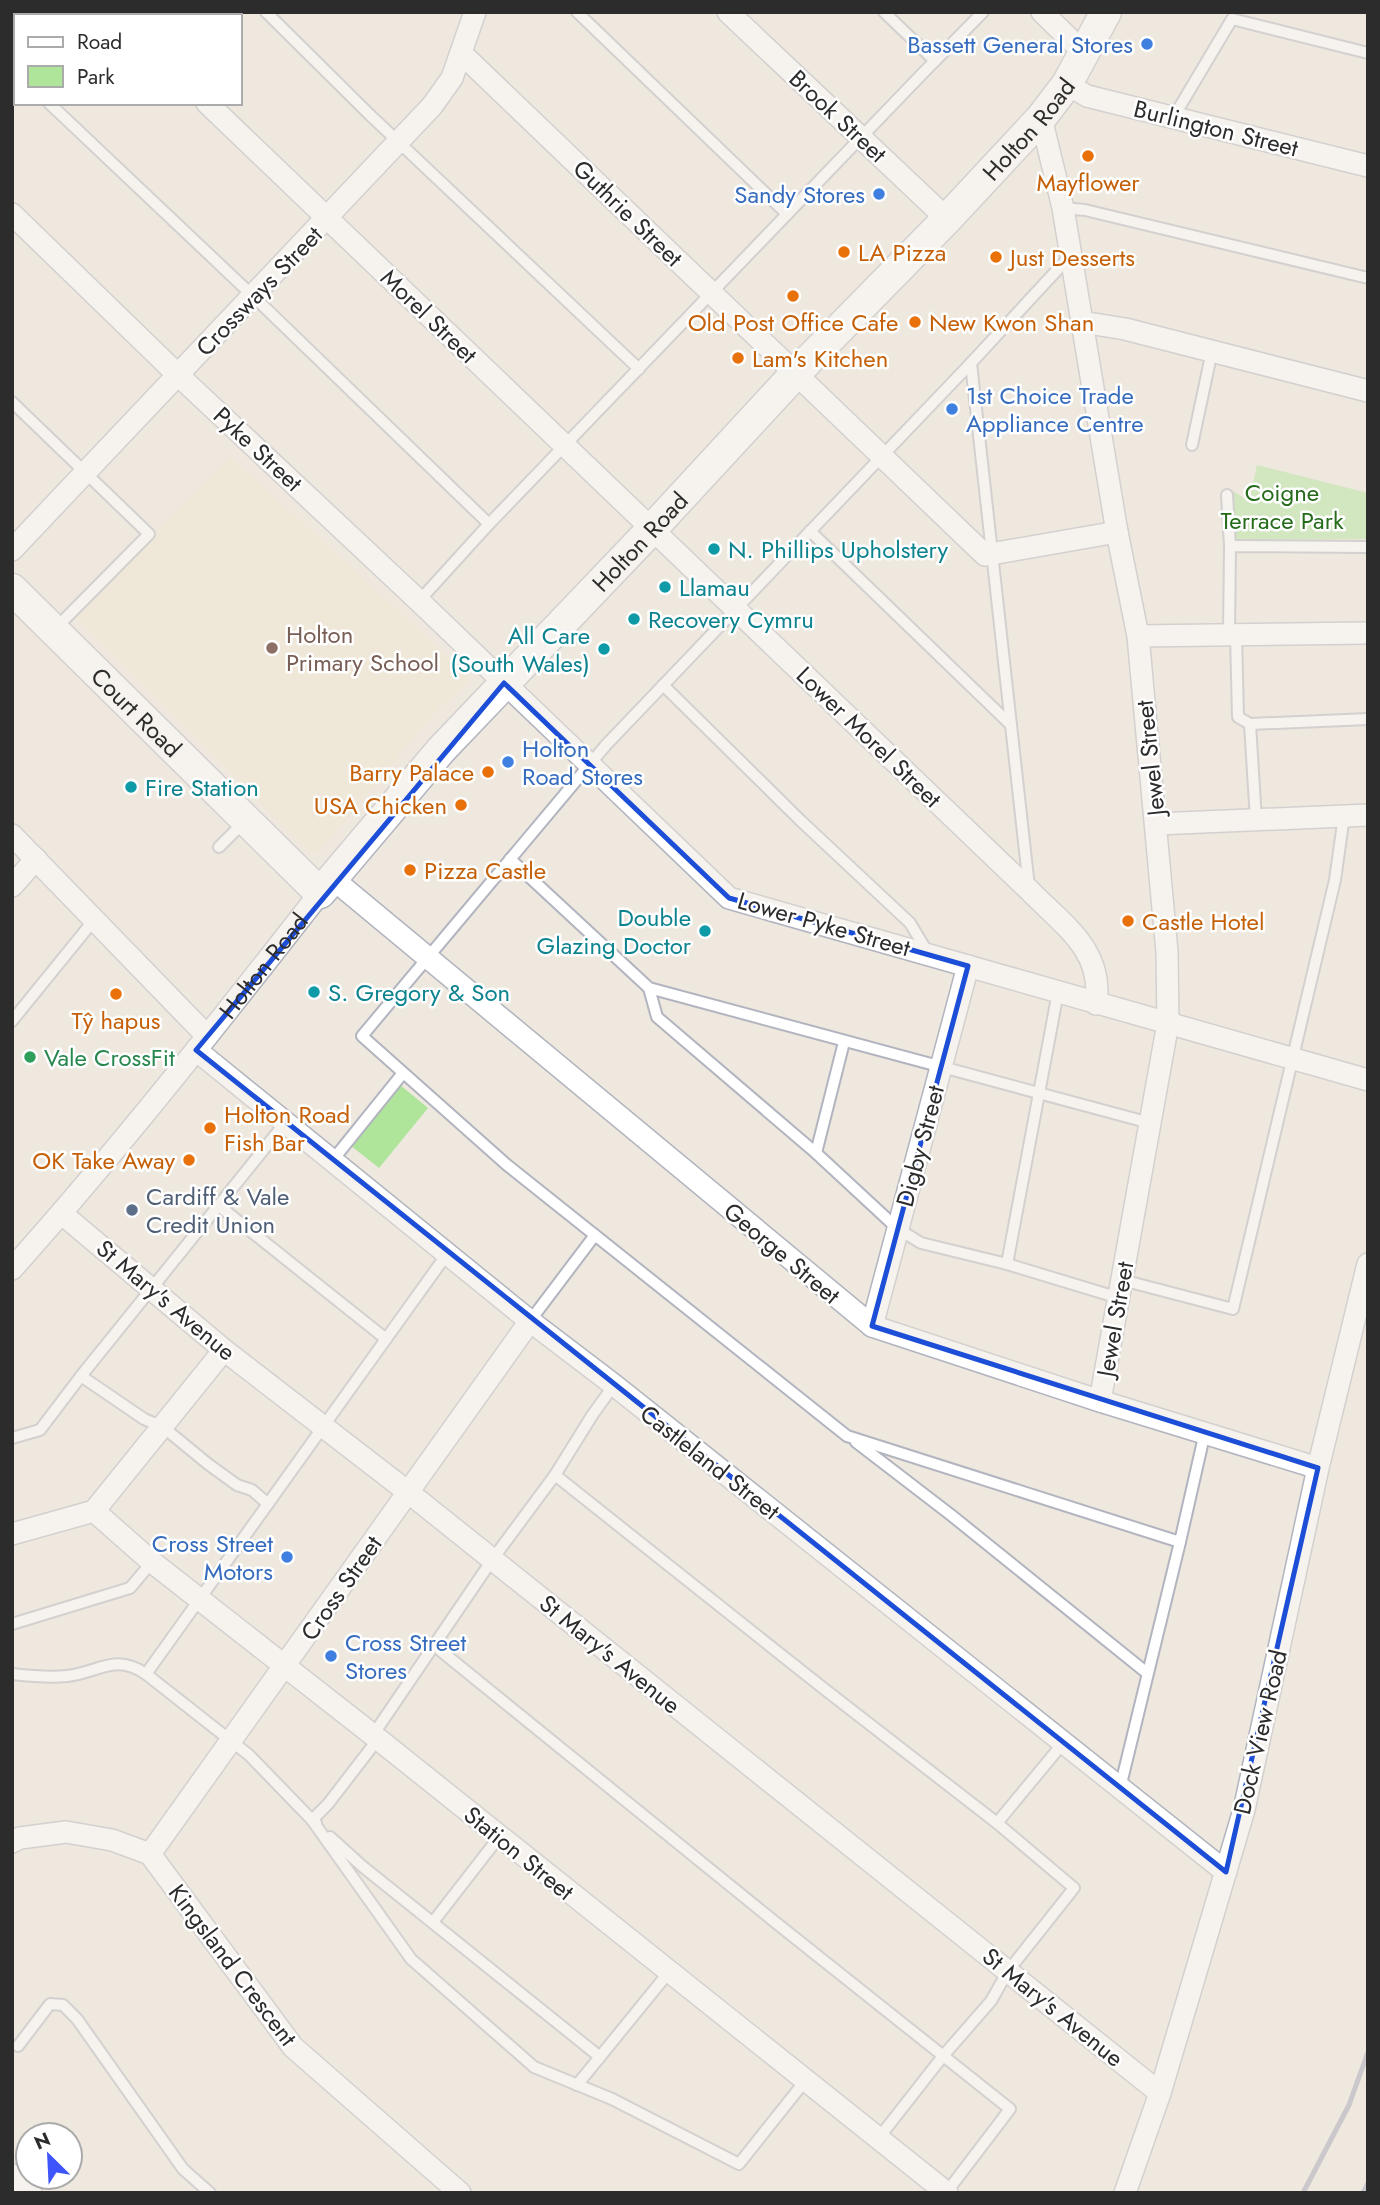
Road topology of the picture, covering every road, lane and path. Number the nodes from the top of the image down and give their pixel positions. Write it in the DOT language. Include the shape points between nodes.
graph roads {
  1 [pos="266,12"];
  2 [pos="475,12"];
  3 [pos="577,12"];
  4 [pos="728,12"];
  5 [pos="884,12"];
  6 [pos="983,12"];
  7 [pos="1042,12"];
  8 [pos="1106,12"];
  9 [pos="1234,16"];
  10 [pos="1083,51"];
  11 [pos="1368,52"];
  12 [pos="461,53"];
  13 [pos="935,61"];
  14 [pos="1066,84"];
  15 [pos="51,105"];
  16 [pos="209,105"];
  17 [pos="1041,118"];
  18 [pos="1173,118"];
  19 [pos="861,138"];
  20 [pos="399,142"];
  21 [pos="1368,166"];
  22 [pos="1063,208"];
  23 [pos="12,214"];
  24 [pos="787,214"];
  25 [pos="327,219"];
  26 [pos="947,219"];
  27 [pos="1072,255"];
  28 [pos="1368,278"];
  29 [pos="712,294"];
  30 [pos="254,297"];
  31 [pos="1083,322"];
  32 [pos="1212,351"];
  33 [pos="971,363"];
  34 [pos="639,369"];
  35 [pos="796,373"];
  36 [pos="178,375"];
  37 [pos="1368,391"];
  38 [pos="12,402"];
  39 [pos="1192,445"];
  40 [pos="564,446"];
  41 [pos="882,456"];
  42 [pos="86,472"];
  43 [pos="1227,495"];
  44 [pos="489,524"];
  45 [pos="651,530"];
  46 [pos="810,531"];
  47 [pos="1116,532"];
  48 [pos="1230,546"];
  49 [pos="1368,547"];
  50 [pos="12,550"];
  51 [pos="991,555"];
  52 [pos="15,597"];
  53 [pos="419,601"];
  54 [pos="735,609"];
  55 [pos="54,630"];
  56 [pos="1368,633"];
  57 [pos="1233,635"];
  58 [pos="1138,636"];
  59 [pos="504,683"];
  60 [pos="663,685"];
  61 [pos="1368,719"];
  62 [pos="1250,723"];
  63 [pos="1011,725"];
  64 [pos="588,764"];
  65 [pos="1368,815"];
  66 [pos="1344,816"];
  67 [pos="1256,820"];
  68 [pos="245,821"];
  69 [pos="1156,824"];
  70 [pos="12,835"];
  71 [pos="219,847"];
  72 [pos="36,859"];
  73 [pos="510,859"];
  74 [pos="12,886"];
  75 [pos="327,886"];
  76 [pos="1029,890"];
  77 [pos="94,920"];
  78 [pos="929,955"];
  79 [pos="424,956"];
  80 [pos="968,966"];
  81 [pos="649,988"];
  82 [pos="1059,992"];
  83 [pos="1096,1004"];
  84 [pos="12,1021"];
  85 [pos="1168,1023"];
  86 [pos="844,1042"];
  87 [pos="201,1043"];
  88 [pos="1291,1058"];
  89 [pos="941,1067"];
  90 [pos="403,1073"];
  91 [pos="1368,1080"];
  92 [pos="1038,1094"];
  93 [pos="1150,1123"];
  94 [pos="285,1124"];
  95 [pos="816,1153"];
  96 [pos="332,1161"];
  97 [pos="218,1205"];
  98 [pos="61,1213"];
  99 [pos="898,1229"];
  100 [pos="596,1235"];
  101 [pos="447,1254"];
  102 [pos="1006,1264"];
  103 [pos="1368,1264"];
  104 [pos="12,1269"];
  105 [pos="151,1289"];
  106 [pos="1121,1289"];
  107 [pos="530,1321"];
  108 [pos="872,1326"];
  109 [pos="386,1339"];
  110 [pos="225,1350"];
  111 [pos="81,1376"];
  112 [pos="614,1385"];
  113 [pos="1100,1401"];
  114 [pos="163,1427"];
  115 [pos="324,1427"];
  116 [pos="1205,1432"];
  117 [pos="848,1436"];
  118 [pos="12,1438"];
  119 [pos="1318,1468"];
  120 [pos="555,1475"];
  121 [pos="408,1492"];
  122 [pos="268,1504"];
  123 [pos="93,1511"];
  124 [pos="12,1534"];
  125 [pos="1180,1542"];
  126 [pos="492,1560"];
  127 [pos="152,1562"];
  128 [pos="200,1600"];
  129 [pos="12,1624"];
  130 [pos="435,1644"];
  131 [pos="286,1666"];
  132 [pos="1147,1673"];
  133 [pos="12,1674"];
  134 [pos="146,1674"];
  135 [pos="375,1737"];
  136 [pos="232,1741"];
  137 [pos="1063,1742"];
  138 [pos="1120,1787"];
  139 [pos="312,1820"];
  140 [pos="997,1824"];
  141 [pos="499,1837"];
  142 [pos="12,1842"];
  143 [pos="150,1854"];
  144 [pos="1226,1872"];
  145 [pos="433,1922"];
  146 [pos="1008,1971"];
  147 [pos="669,1972"];
  148 [pos="18,2046"];
  149 [pos="943,2056"];
  150 [pos="600,2057"];
  151 [pos="805,2081"];
  152 [pos="577,2085"];
  153 [pos="1160,2093"];
  154 [pos="878,2139"];
  155 [pos="12,2175"];
  156 [pos="32,2193"];
  157 [pos="210,2193"];
  158 [pos="460,2193"];
  159 [pos="947,2193"];
  160 [pos="1125,2193"];
  1 -- 20 [label="lane"];
  2 -- 12 [label="street, Crossways Street"];
  3 -- 24 [label="lane"];
  4 -- 19 [label="street, Brook Street"];
  5 -- 13 [label="lane"];
  6 -- 13 [label="lane"];
  7 -- 10 [label="street"];
  8 -- 10 [label="street, Holton Road"];
  9 -- 11 [label="lane"];
  9 -- 18 [label="lane"];
  10 -- 14 [label="street, Holton Road"];
  12 -- 20 [label="street, Crossways Street" via="452,78"];
  12 -- 29 [label="street, Guthrie Street"];
  13 -- 19 [label="lane"];
  14 -- 17 [label="street, Holton Road"];
  14 -- 18 [label="street, Burlington Street" via="1087,96"];
  15 -- 30 [label="lane"];
  16 -- 25 [label="street, Morel Street"];
  17 -- 22 [label="street, Jewel Street"];
  17 -- 26 [label="street, Holton Road"];
  18 -- 21 [label="street, Burlington Street"];
  19 -- 24 [label="lane"];
  19 -- 26 [label="street, Brook Street"];
  20 -- 25 [label="street, Crossways Street"];
  20 -- 34 [label="lane"];
  22 -- 27 [label="street, Jewel Street"];
  22 -- 28 [label="lane"];
  23 -- 36 [label="street, Pyke Street"];
  24 -- 29 [label="lane"];
  25 -- 30 [label="street, Crossways Street"];
  25 -- 40 [label="street, Morel Street"];
  26 -- 35 [label="street, Holton Road"];
  27 -- 31 [label="street, Jewel Street"];
  27 -- 33 [label="lane"];
  29 -- 34 [label="lane"];
  29 -- 35 [label="street, Guthrie Street"];
  30 -- 36 [label="street, Crossways Street"];
  30 -- 44 [label="lane"];
  31 -- 32 [label="street"];
  31 -- 47 [label="street, Jewel Street"];
  32 -- 37 [label="street"];
  32 -- 39 [label="lane"];
  33 -- 41 [label="lane"];
  33 -- 51 [label="lane"];
  34 -- 40 [label="lane"];
  35 -- 41 [label="street, Guthrie Street"];
  35 -- 45 [label="street, Holton Road"];
  36 -- 42 [label="street, Crossways Street"];
  36 -- 53 [label="street, Pyke Street"];
  38 -- 42 [label="lane"];
  40 -- 44 [label="lane"];
  40 -- 45 [label="street, Morel Street"];
  41 -- 46 [label="lane"];
  41 -- 51 [label="street, Guthrie Street" via="985,555"];
  42 -- 50 [label="street, Crossways Street"];
  42 -- 55 [label="lane" via="149,534"];
  43 -- 48 [label="lane"];
  44 -- 53 [label="lane"];
  45 -- 54 [label="street, Lower Morel Street"];
  45 -- 59 [label="street, Holton Road"];
  46 -- 54 [label="lane"];
  46 -- 63 [label="lane"];
  47 -- 51 [label="street"];
  47 -- 58 [label="street, Jewel Street"];
  48 -- 49 [label="lane"];
  48 -- 57 [label="lane"];
  51 -- 63 [label="lane"];
  52 -- 55 [label="street, Court Road"];
  53 -- 59 [label="street, Pyke Street"];
  54 -- 60 [label="lane"];
  54 -- 76 [label="street, Lower Morel Street"];
  55 -- 68 [label="street, Court Road"];
  56 -- 57 [label="street"];
  57 -- 58 [label="street"];
  57 -- 62 [label="lane" via="1238,717"];
  58 -- 69 [label="street, Jewel Street"];
  59 -- 64 [label="street, Lower Pyke Street"];
  59 -- 75 [label="street, Holton Road"];
  60 -- 64 [label="lane"];
  60 -- 78 [label="lane" via="910,923"];
  61 -- 62 [label="lane"];
  62 -- 67 [label="lane"];
  63 -- 76 [label="lane"];
  64 -- 73 [label="lane"];
  64 -- 78 [label="street, Lower Pyke Street" via="729,898"];
  65 -- 66 [label="street"];
  66 -- 67 [label="street"];
  66 -- 88 [label="lane" via="1335,880"];
  67 -- 69 [label="street"];
  68 -- 71 [label="lane"];
  68 -- 75 [label="street, Court Road"];
  69 -- 85 [label="street, Jewel Street"];
  70 -- 72 [label="street, Castleland Street"];
  72 -- 74 [label="street"];
  72 -- 77 [label="street, Castleland Street"];
  73 -- 79 [label="lane"];
  73 -- 81 [label="lane"];
  75 -- 79 [label="street, George Street"];
  75 -- 87 [label="street, Holton Road"];
  76 -- 83 [label="street, Lower Morel Street" via="1085,947 1096,968"];
  77 -- 84 [label="lane"];
  77 -- 87 [label="street, Castleland Street"];
  78 -- 80 [label="street, Lower Pyke Street"];
  79 -- 90 [label="lane" via="362,1036"];
  79 -- 108 [label="street, George Street"];
  80 -- 82 [label="street, Lower Pyke Street"];
  80 -- 89 [label="street, Digby Street"];
  81 -- 86 [label="lane"];
  81 -- 95 [label="lane" via="657,1017"];
  82 -- 83 [label="street, Lower Pyke Street"];
  82 -- 92 [label="lane"];
  83 -- 85 [label="street, Lower Pyke Street"];
  85 -- 88 [label="street, Lower Pyke Street"];
  85 -- 93 [label="street, Jewel Street"];
  86 -- 89 [label="lane"];
  86 -- 95 [label="lane"];
  87 -- 94 [label="street, Castleland Street" via="230,1078"];
  87 -- 98 [label="street, Holton Road"];
  88 -- 91 [label="street, Lower Pyke Street"];
  88 -- 106 [label="lane" via="1233,1309"];
  89 -- 92 [label="lane"];
  89 -- 99 [label="street, Digby Street"];
  90 -- 96 [label="lane"];
  90 -- 100 [label="lane" via="507,1165"];
  92 -- 93 [label="lane"];
  92 -- 102 [label="lane"];
  93 -- 106 [label="street, Jewel Street"];
  94 -- 96 [label="street, Castleland Street"];
  94 -- 97 [label="lane"];
  95 -- 99 [label="lane"];
  96 -- 101 [label="street, Castleland Street"];
  97 -- 105 [label="lane"];
  97 -- 109 [label="lane"];
  98 -- 104 [label="street, Holton Road"];
  98 -- 105 [label="street, St Mary's Avenue"];
  99 -- 102 [label="lane" via="921,1244"];
  99 -- 108 [label="street, Digby Street"];
  100 -- 107 [label="lane"];
  100 -- 117 [label="lane"];
  101 -- 107 [label="street, Castleland Street"];
  101 -- 109 [label="lane"];
  102 -- 106 [label="lane"];
  103 -- 119 [label="street, Dock View Road"];
  105 -- 110 [label="street, St Mary's Avenue"];
  105 -- 111 [label="lane"];
  106 -- 113 [label="street, Jewel Street"];
  107 -- 112 [label="street, Castleland Street"];
  107 -- 121 [label="street, Cross Street"];
  108 -- 113 [label="street, George Street"];
  109 -- 115 [label="lane"];
  110 -- 114 [label="street"];
  110 -- 115 [label="street, St Mary's Avenue"];
  111 -- 114 [label="lane"];
  111 -- 118 [label="lane" via="40,1430"];
  112 -- 120 [label="lane"];
  112 -- 137 [label="street, Castleland Street"];
  113 -- 116 [label="street, George Street"];
  114 -- 122 [label="lane"];
  114 -- 123 [label="street"];
  115 -- 121 [label="street, St Mary's Avenue"];
  115 -- 122 [label="lane"];
  116 -- 119 [label="street, George Street"];
  116 -- 125 [label="lane"];
  117 -- 125 [label="lane"];
  117 -- 132 [label="lane"];
  119 -- 144 [label="street, Dock View Road" via="1244,1810"];
  120 -- 126 [label="lane"];
  120 -- 140 [label="lane"];
  121 -- 126 [label="street, St Mary's Avenue"];
  121 -- 131 [label="street, Cross Street"];
  122 -- 128 [label="lane"];
  123 -- 124 [label="street"];
  123 -- 127 [label="street, Station Street"];
  125 -- 132 [label="lane"];
  126 -- 130 [label="lane"];
  126 -- 146 [label="street, St Mary's Avenue"];
  127 -- 128 [label="street, Station Street"];
  127 -- 129 [label="lane" via="131,1588"];
  128 -- 131 [label="street, Station Street"];
  128 -- 134 [label="lane"];
  130 -- 135 [label="lane"];
  130 -- 149 [label="lane"];
  131 -- 135 [label="street, Station Street"];
  131 -- 136 [label="street, Cross Street"];
  132 -- 138 [label="lane"];
  133 -- 134 [label="lane" via="67,1676 119,1663"];
  134 -- 136 [label="lane"];
  135 -- 139 [label="lane"];
  135 -- 141 [label="street, Station Street"];
  136 -- 139 [label="lane"];
  136 -- 143 [label="street, Cross Street"];
  137 -- 138 [label="street, Castleland Street"];
  137 -- 140 [label="lane"];
  138 -- 144 [label="street, Castleland Street"];
  139 -- 145 [label="lane"];
  139 -- 152 [label="lane" via="411,1959 534,2067"];
  140 -- 146 [label="lane" via="1074,1888"];
  141 -- 145 [label="lane"];
  141 -- 147 [label="street, Station Street"];
  142 -- 143 [label="street" via="66,1832 112,1840"];
  143 -- 158 [label="street, Kingsland Crescent" via="293,2047"];
  144 -- 153 [label="street, Dock View Road"];
  145 -- 150 [label="lane"];
  146 -- 149 [label="lane" via="991,2001"];
  146 -- 153 [label="street, St Mary's Avenue"];
  147 -- 150 [label="lane"];
  147 -- 151 [label="street, Station Street"];
  148 -- 157 [label="lane" via="50,2004 63,2006 77,2019 183,2169"];
  149 -- 154 [label="lane"];
  149 -- 159 [label="lane" via="1010,2109"];
  150 -- 152 [label="lane"];
  151 -- 152 [label="lane" via="739,2164"];
  151 -- 154 [label="street, Station Street"];
  153 -- 160 [label="street, Dock View Road"];
  154 -- 159 [label="street, Station Street"];
  155 -- 156 [label="street"];
}
